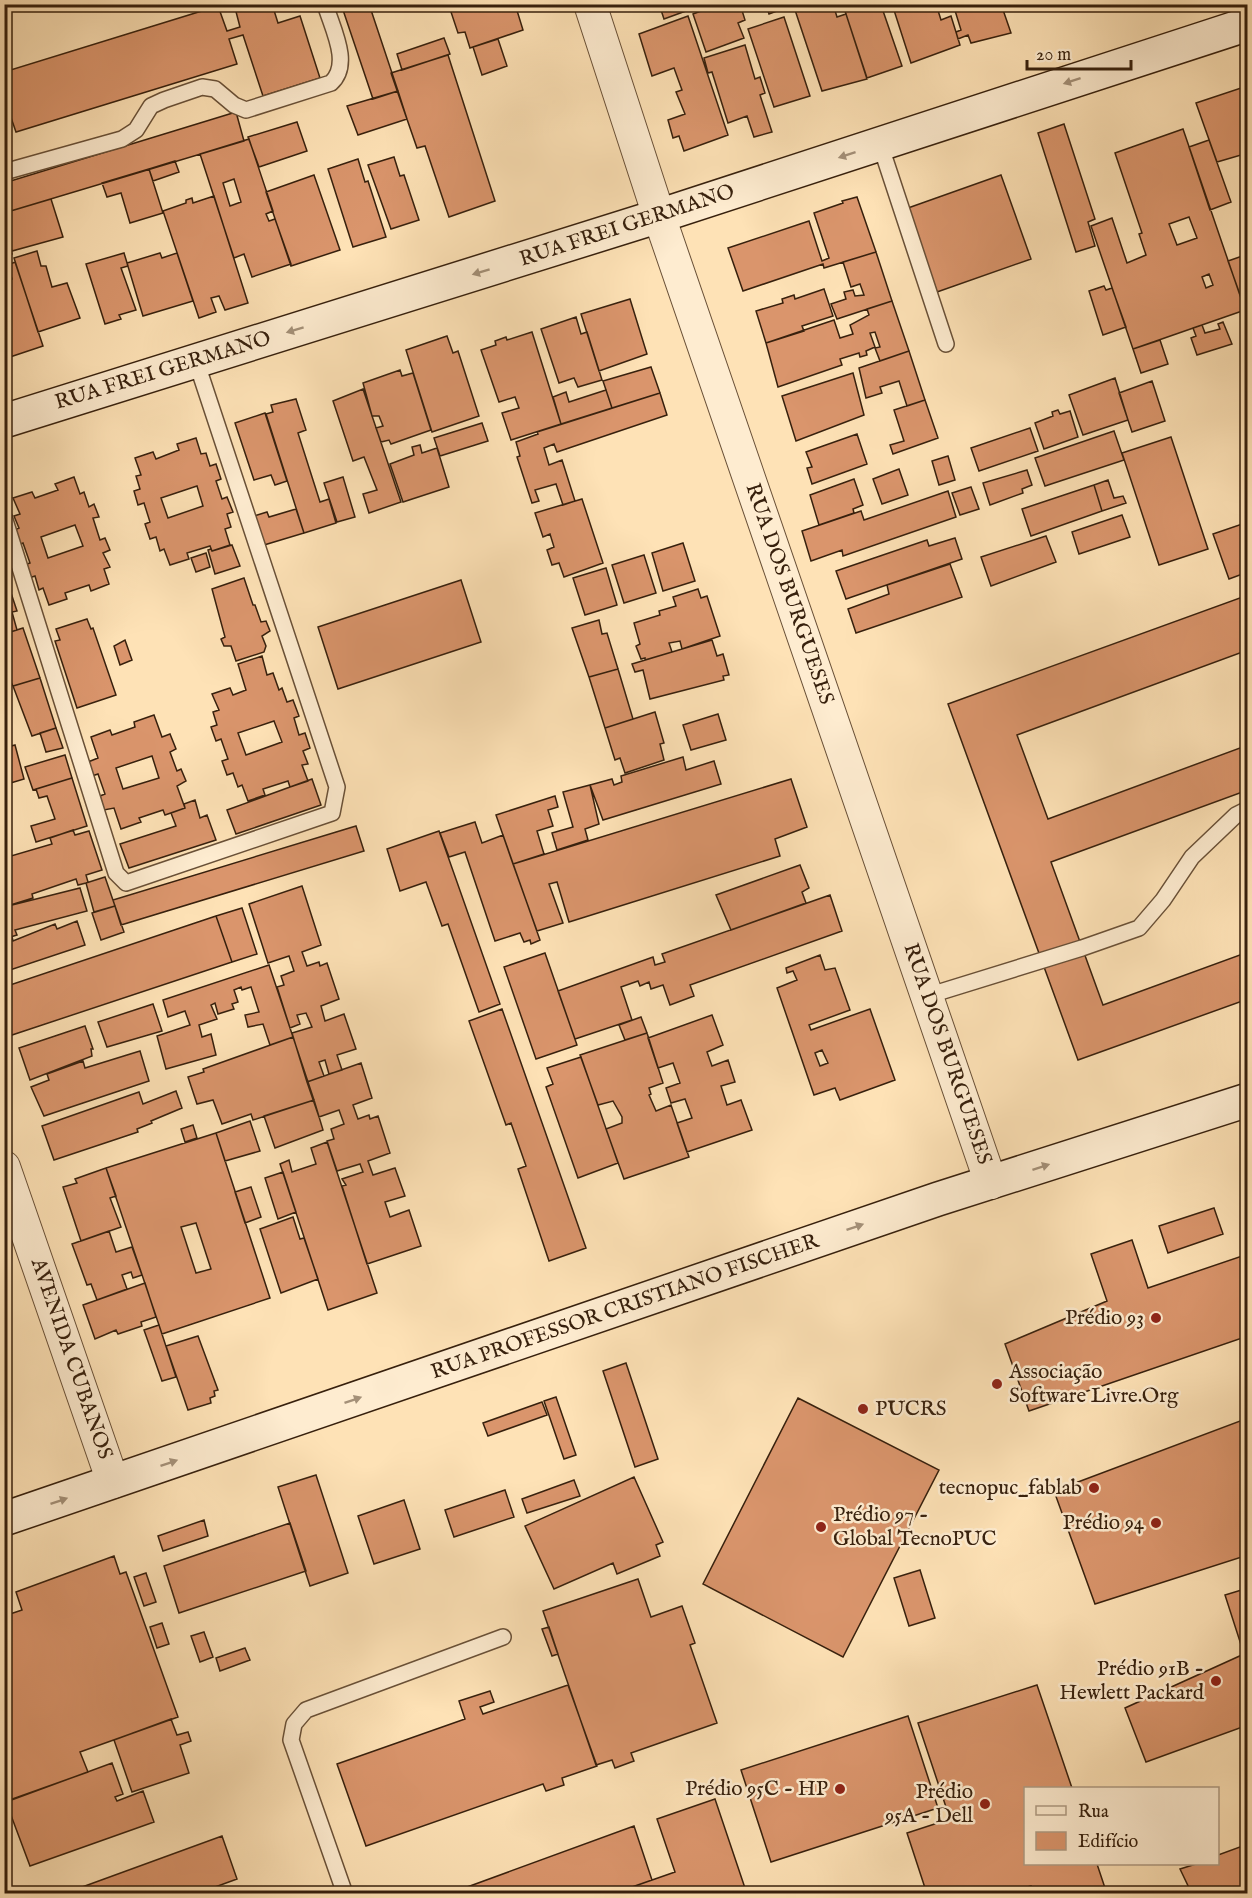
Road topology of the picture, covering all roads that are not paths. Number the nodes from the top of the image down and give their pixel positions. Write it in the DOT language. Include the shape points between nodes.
graph roads {
  1 [pos="325,4"];
  2 [pos="590,4"];
  3 [pos="1248,24"];
  4 [pos="880,144"];
  5 [pos="4,172"];
  6 [pos="659,216"];
  7 [pos="946,344"];
  8 [pos="196,361"];
  9 [pos="4,421"];
  10 [pos="4,518"];
  11 [pos="1248,809"];
  12 [pos="927,996"];
  13 [pos="1248,1100"];
  14 [pos="4,1167"];
  15 [pos="991,1183"];
  16 [pos="114,1482"];
  17 [pos="4,1519"];
  18 [pos="503,1637"];
  19 [pos="345,1893"];
  1 -- 5 [label="lane" via="342,63 340,75 331,83 246,110 215,89 202,87 151,106 136,130 122,138"];
  2 -- 6 [label="street, RUA DOS BURGUESES"];
  3 -- 4 [label="main road, RUA FREI GERMANO, one-way"];
  4 -- 6 [label="main road, RUA FREI GERMANO, one-way"];
  4 -- 7 [label="lane"];
  6 -- 8 [label="main road, RUA FREI GERMANO, one-way"];
  6 -- 12 [label="street, RUA DOS BURGUESES"];
  8 -- 9 [label="main road, RUA FREI GERMANO"];
  8 -- 10 [label="lane" via="338,787 333,813 126,883 116,873"];
  11 -- 12 [label="lane" via="1236,815 1192,857 1139,928"];
  12 -- 15 [label="street, RUA DOS BURGUESES"];
  15 -- 13 [label="main road, RUA PROFESSOR CRISTIANO FISCHER, one-way"];
  14 -- 16 [label="street, AVENIDA CUBANOS"];
  16 -- 15 [label="main road, RUA PROFESSOR CRISTIANO FISCHER, one-way"];
  17 -- 16 [label="main road, RUA PROFESSOR CRISTIANO FISCHER, one-way"];
  18 -- 19 [label="lane" via="306,1710 294,1724 291,1740"];
}
